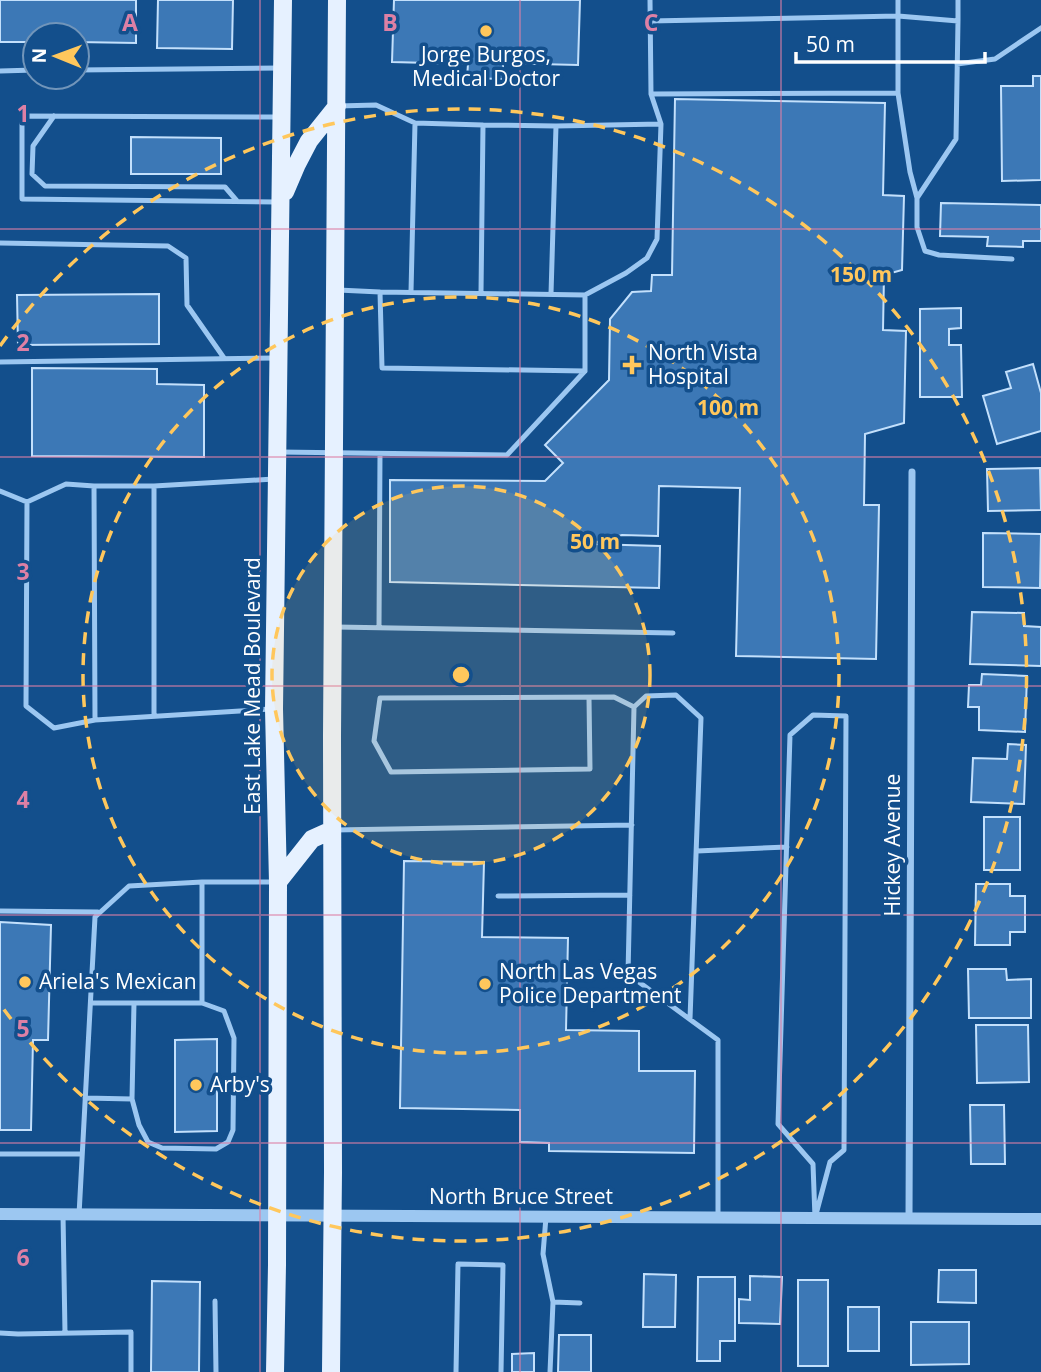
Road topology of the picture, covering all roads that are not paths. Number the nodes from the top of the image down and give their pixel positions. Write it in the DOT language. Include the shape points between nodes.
graph roads {
  1 [pos="283,0"];
  2 [pos="337,0"];
  3 [pos="650,0"];
  4 [pos="898,0"];
  5 [pos="958,0"];
  6 [pos="898,16"];
  7 [pos="650,21"];
  8 [pos="958,21"];
  9 [pos="1041,28"];
  10 [pos="957,64"];
  11 [pos="282,68"];
  12 [pos="91,70"];
  13 [pos="0,71"];
  14 [pos="21,71"];
  15 [pos="898,93"];
  16 [pos="651,94"];
  17 [pos="337,106"];
  18 [pos="54,116"];
  19 [pos="282,117"];
  20 [pos="415,123"];
  21 [pos="661,124"];
  22 [pos="482,125"];
  23 [pos="556,126"];
  24 [pos="917,198"];
  25 [pos="237,201"];
  26 [pos="281,202"];
  27 [pos="0,243"];
  28 [pos="1012,259"];
  29 [pos="335,290"];
  30 [pos="380,292"];
  31 [pos="411,292"];
  32 [pos="481,293"];
  33 [pos="551,294"];
  34 [pos="585,295"];
  35 [pos="224,358"];
  36 [pos="278,358"];
  37 [pos="0,362"];
  38 [pos="585,371"];
  39 [pos="277,452"];
  40 [pos="334,453"];
  41 [pos="380,454"];
  42 [pos="912,472"];
  43 [pos="277,479"];
  44 [pos="94,486"];
  45 [pos="154,486"];
  46 [pos="0,491"];
  47 [pos="27,502"];
  48 [pos="332,627"];
  49 [pos="379,628"];
  50 [pos="673,633"];
  51 [pos="589,698"];
  52 [pos="634,707"];
  53 [pos="274,709"];
  54 [pos="154,716"];
  55 [pos="94,720"];
  56 [pos="632,825"];
  57 [pos="332,830"];
  58 [pos="787,847"];
  59 [pos="696,851"];
  60 [pos="202,882"];
  61 [pos="278,882"];
  62 [pos="630,895"];
  63 [pos="498,896"];
  64 [pos="0,911"];
  65 [pos="100,912"];
  66 [pos="91,1003"];
  67 [pos="134,1003"];
  68 [pos="202,1003"];
  69 [pos="690,1019"];
  70 [pos="85,1098"];
  71 [pos="132,1099"];
  72 [pos="0,1154"];
  73 [pos="82,1154"];
  74 [pos="0,1214"];
  75 [pos="63,1214"];
  76 [pos="79,1214"];
  77 [pos="277,1216"];
  78 [pos="333,1216"];
  79 [pos="547,1217"];
  80 [pos="718,1217"];
  81 [pos="815,1218"];
  82 [pos="909,1219"];
  83 [pos="1041,1219"];
  84 [pos="215,1301"];
  85 [pos="552,1302"];
  86 [pos="580,1303"];
  87 [pos="0,1333"];
  88 [pos="65,1333"];
  89 [pos="131,1372"];
  90 [pos="216,1372"];
  91 [pos="275,1372"];
  92 [pos="331,1372"];
  93 [pos="456,1372"];
  94 [pos="501,1372"];
  95 [pos="550,1372"];
  1 -- 11 [label="main road, East Lake Mead Boulevard"];
  2 -- 17 [label="main road"];
  3 -- 7 [label="lane"];
  4 -- 6 [label="lane"];
  5 -- 8 [label="lane"];
  6 -- 7 [label="lane"];
  6 -- 8 [label="lane"];
  6 -- 15 [label="lane"];
  7 -- 16 [label="lane"];
  8 -- 10 [label="lane"];
  9 -- 10 [label="lane" via="995,59"];
  10 -- 24 [label="lane" via="956,139"];
  11 -- 12 [label="lane"];
  11 -- 19 [label="main road, East Lake Mead Boulevard"];
  13 -- 14 [label="lane"];
  15 -- 16 [label="lane"];
  15 -- 24 [label="lane"];
  16 -- 21 [label="lane"];
  17 -- 20 [label="lane" via="376,105"];
  17 -- 26 [label="main road" via="309,141"];
  17 -- 29 [label="main road"];
  18 -- 19 [label="lane"];
  18 -- 25 [label="lane" via="33,146 32,174 45,186 225,187"];
  18 -- 25 [label="lane" via="22,116 22,199"];
  19 -- 26 [label="main road, East Lake Mead Boulevard"];
  20 -- 22 [label="lane"];
  20 -- 31 [label="lane"];
  21 -- 23 [label="lane"];
  21 -- 34 [label="lane" via="657,239 648,258"];
  22 -- 23 [label="lane"];
  22 -- 32 [label="lane"];
  23 -- 33 [label="lane"];
  24 -- 28 [label="lane" via="917,227 925,251"];
  25 -- 26 [label="lane"];
  26 -- 36 [label="main road, East Lake Mead Boulevard"];
  27 -- 35 [label="lane" via="168,246 186,258 187,305"];
  29 -- 30 [label="lane"];
  29 -- 40 [label="main road"];
  30 -- 31 [label="lane"];
  30 -- 38 [label="lane" via="382,368"];
  31 -- 32 [label="lane"];
  32 -- 33 [label="lane"];
  33 -- 34 [label="lane"];
  34 -- 38 [label="lane"];
  35 -- 36 [label="lane"];
  35 -- 37 [label="lane"];
  36 -- 39 [label="main road, East Lake Mead Boulevard"];
  38 -- 41 [label="lane" via="507,455"];
  39 -- 40 [label="lane"];
  39 -- 43 [label="main road, East Lake Mead Boulevard"];
  40 -- 41 [label="lane"];
  40 -- 48 [label="main road"];
  41 -- 49 [label="lane"];
  42 -- 82 [label="street, Hickey Avenue"];
  43 -- 45 [label="lane"];
  43 -- 53 [label="main road, East Lake Mead Boulevard"];
  44 -- 45 [label="lane"];
  44 -- 47 [label="lane" via="66,484"];
  44 -- 55 [label="lane"];
  45 -- 54 [label="lane"];
  46 -- 47 [label="lane"];
  47 -- 55 [label="lane" via="26,706 54,728"];
  48 -- 49 [label="lane"];
  48 -- 57 [label="main road"];
  49 -- 50 [label="lane"];
  51 -- 51 [label="lane" via="380,698 374,741 391,772 590,769"];
  51 -- 52 [label="lane" via="614,697"];
  52 -- 56 [label="lane"];
  52 -- 59 [label="lane" via="646,696 676,695 701,718"];
  53 -- 54 [label="lane"];
  53 -- 61 [label="main road, East Lake Mead Boulevard"];
  54 -- 55 [label="lane"];
  56 -- 57 [label="lane"];
  56 -- 62 [label="lane"];
  57 -- 61 [label="main road" via="312,839"];
  57 -- 78 [label="main road"];
  58 -- 59 [label="lane"];
  58 -- 81 [label="lane" via="778,1125 813,1164"];
  58 -- 81 [label="lane" via="790,735 813,715 846,716 844,1150 830,1162"];
  59 -- 69 [label="lane"];
  60 -- 61 [label="lane"];
  60 -- 65 [label="lane" via="129,886"];
  60 -- 68 [label="lane"];
  61 -- 77 [label="main road, East Lake Mead Boulevard"];
  62 -- 63 [label="lane"];
  62 -- 69 [label="lane" via="628,974"];
  64 -- 65 [label="lane"];
  65 -- 66 [label="lane" via="95,917"];
  66 -- 67 [label="lane"];
  66 -- 70 [label="lane"];
  67 -- 68 [label="lane"];
  67 -- 71 [label="lane"];
  68 -- 71 [label="lane" via="224,1011 234,1038 233,1130 228,1142 216,1149 162,1148 148,1142"];
  69 -- 80 [label="lane" via="718,1040"];
  70 -- 71 [label="lane"];
  70 -- 73 [label="lane"];
  72 -- 73 [label="lane"];
  73 -- 76 [label="lane"];
  74 -- 75 [label="street, North Bruce Street"];
  75 -- 76 [label="street, North Bruce Street"];
  75 -- 88 [label="lane"];
  76 -- 77 [label="street, North Bruce Street"];
  77 -- 78 [label="street, North Bruce Street"];
  77 -- 91 [label="main road, East Lake Mead Boulevard"];
  78 -- 79 [label="street, North Bruce Street"];
  78 -- 92 [label="main road"];
  79 -- 80 [label="street, North Bruce Street"];
  79 -- 85 [label="lane" via="543,1254"];
  80 -- 81 [label="street, North Bruce Street"];
  81 -- 82 [label="street, North Bruce Street"];
  82 -- 83 [label="street, North Bruce Street"];
  84 -- 90 [label="lane"];
  85 -- 86 [label="lane"];
  85 -- 95 [label="lane"];
  87 -- 88 [label="lane"];
  88 -- 89 [label="lane" via="131,1332"];
  93 -- 94 [label="lane" via="458,1264 503,1265"];
}
